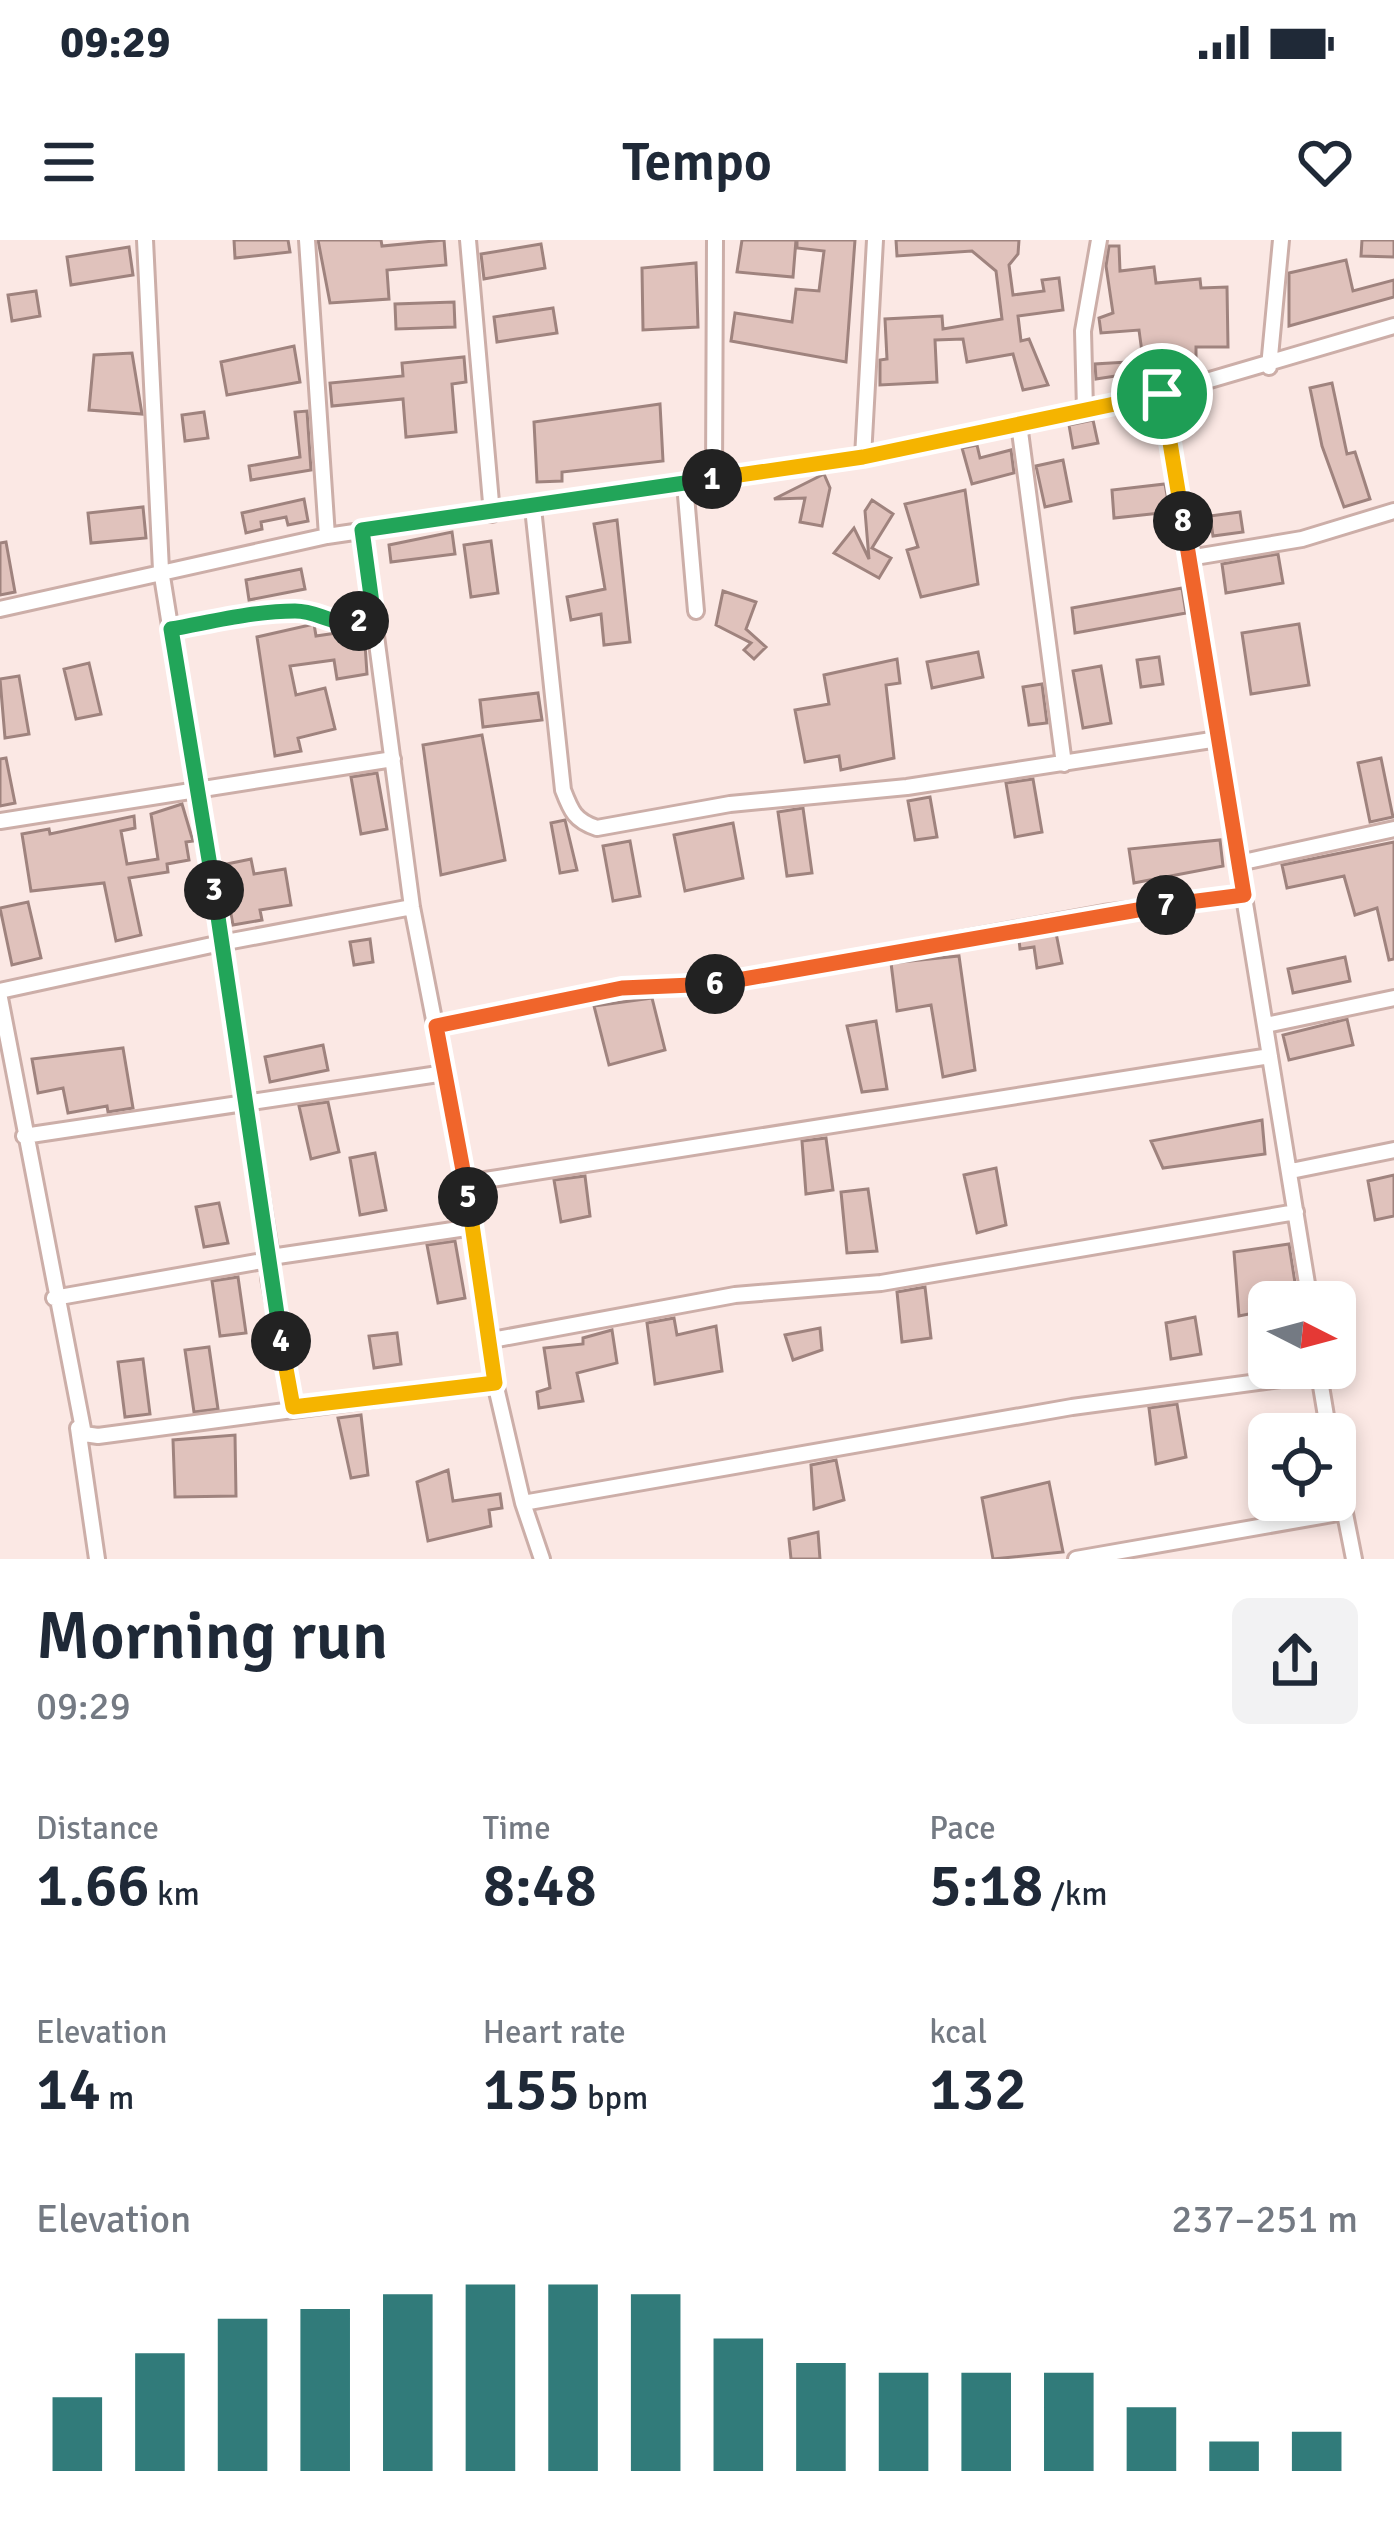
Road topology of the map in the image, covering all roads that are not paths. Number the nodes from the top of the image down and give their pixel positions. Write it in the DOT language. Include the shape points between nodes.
graph roads {
  1 [pos="145,240"];
  2 [pos="307,240"];
  3 [pos="468,240"];
  4 [pos="715,240"];
  5 [pos="875,240"];
  6 [pos="1099,240"];
  7 [pos="1281,240"];
  8 [pos="1394,326"];
  9 [pos="1269,367"];
  10 [pos="1162,394"];
  11 [pos="1085,410"];
  12 [pos="1019,424"];
  13 [pos="863,457"];
  14 [pos="714,478"];
  15 [pos="685,484"];
  16 [pos="533,508"];
  17 [pos="1394,512"];
  18 [pos="492,514"];
  19 [pos="362,530"];
  20 [pos="327,536"];
  21 [pos="1190,558"];
  22 [pos="161,570"];
  23 [pos="0,609"];
  24 [pos="696,611"];
  25 [pos="374,618"];
  26 [pos="171,629"];
  27 [pos="1218,739"];
  28 [pos="393,759"];
  29 [pos="1064,764"];
  30 [pos="197,788"];
  31 [pos="0,821"];
  32 [pos="1394,830"];
  33 [pos="1239,863"];
  34 [pos="1244,895"];
  35 [pos="412,907"];
  36 [pos="221,943"];
  37 [pos="0,994"];
  38 [pos="1394,998"];
  39 [pos="1266,1025"];
  40 [pos="436,1026"];
  41 [pos="1270,1056"];
  42 [pos="445,1073"];
  43 [pos="243,1099"];
  44 [pos="24,1136"];
  45 [pos="1394,1150"];
  46 [pos="1291,1171"];
  47 [pos="466,1183"];
  48 [pos="1296,1211"];
  49 [pos="473,1227"];
  50 [pos="269,1258"];
  51 [pos="1307,1281"];
  52 [pos="53,1298"];
  53 [pos="492,1340"];
  54 [pos="1248,1381"];
  55 [pos="495,1383"];
  56 [pos="293,1407"];
  57 [pos="78,1428"];
  58 [pos="523,1503"];
  59 [pos="1293,1521"];
  60 [pos="1346,1521"];
  61 [pos="97,1559"];
  62 [pos="542,1559"];
  63 [pos="1076,1559"];
  64 [pos="1354,1559"];
  1 -- 22 [label="street"];
  2 -- 20 [label="street"];
  3 -- 18 [label="street"];
  4 -- 14 [label="street"];
  5 -- 13 [label="street"];
  6 -- 11 [label="street" via="1083,331"];
  7 -- 9 [label="street"];
  8 -- 9 [label="street"];
  9 -- 10 [label="street"];
  10 -- 11 [label="street"];
  10 -- 21 [label="street"];
  11 -- 12 [label="street"];
  12 -- 13 [label="street"];
  12 -- 29 [label="street"];
  13 -- 14 [label="street"];
  14 -- 15 [label="street"];
  15 -- 16 [label="street"];
  15 -- 24 [label="street"];
  16 -- 18 [label="street"];
  16 -- 29 [label="street" via="563,790 586,825"];
  17 -- 21 [label="street" via="1302,539"];
  18 -- 19 [label="street"];
  19 -- 20 [label="street"];
  19 -- 25 [label="street"];
  20 -- 22 [label="street"];
  21 -- 27 [label="street"];
  22 -- 23 [label="street"];
  22 -- 26 [label="street"];
  25 -- 26 [label="lane" via="338,626 305,611 274,611"];
  25 -- 28 [label="street"];
  26 -- 30 [label="street"];
  27 -- 29 [label="street"];
  27 -- 33 [label="street"];
  28 -- 30 [label="street"];
  28 -- 35 [label="street"];
  30 -- 31 [label="street"];
  30 -- 36 [label="street"];
  32 -- 33 [label="street"];
  33 -- 34 [label="street"];
  34 -- 39 [label="street"];
  34 -- 40 [label="street" via="711,985 622,988"];
  35 -- 36 [label="street"];
  35 -- 40 [label="street"];
  36 -- 37 [label="street"];
  36 -- 43 [label="street"];
  37 -- 44 [label="street"];
  38 -- 39 [label="street"];
  39 -- 41 [label="street"];
  40 -- 42 [label="street"];
  41 -- 46 [label="street"];
  41 -- 47 [label="street"];
  42 -- 43 [label="street"];
  42 -- 47 [label="street"];
  43 -- 44 [label="street"];
  43 -- 50 [label="street"];
  44 -- 52 [label="street"];
  45 -- 46 [label="street"];
  46 -- 48 [label="street"];
  47 -- 49 [label="street"];
  48 -- 51 [label="street"];
  48 -- 53 [label="street"];
  49 -- 50 [label="street"];
  49 -- 53 [label="street"];
  50 -- 52 [label="street"];
  50 -- 56 [label="street"];
  52 -- 57 [label="street"];
  53 -- 55 [label="street"];
  54 -- 58 [label="street"];
  55 -- 56 [label="street"];
  55 -- 58 [label="street"];
  56 -- 57 [label="street" via="98,1436"];
  57 -- 61 [label="street"];
  58 -- 62 [label="street"];
  59 -- 63 [label="street"];
  60 -- 64 [label="street"];
}
